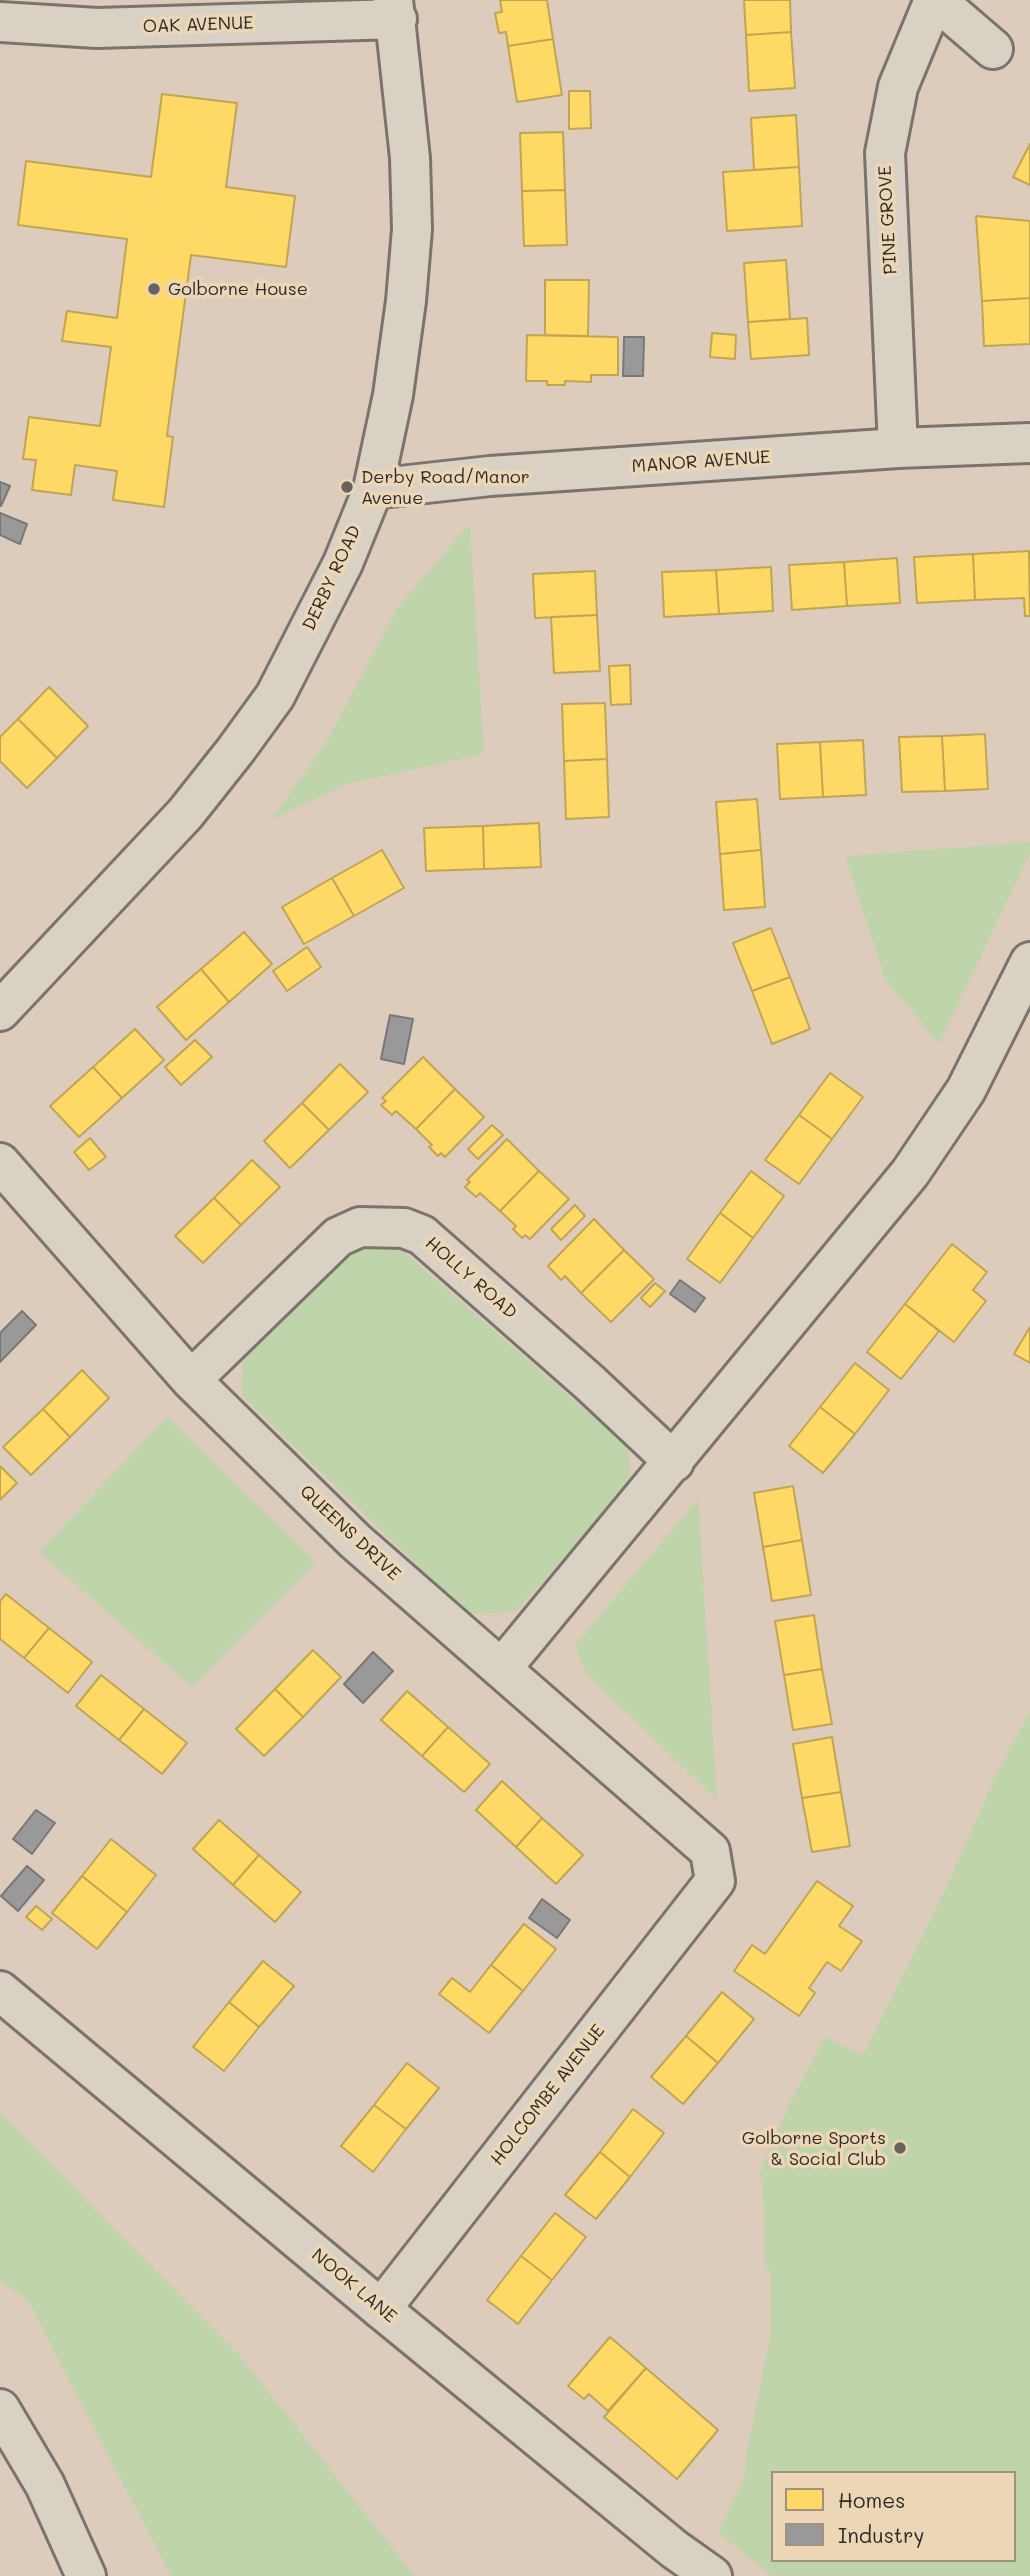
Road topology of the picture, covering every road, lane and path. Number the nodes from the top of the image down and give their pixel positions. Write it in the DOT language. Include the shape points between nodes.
graph roads {
  1 [pos="935,0"];
  2 [pos="395,10"];
  3 [pos="0,22"];
  4 [pos="993,49"];
  5 [pos="1030,443"];
  6 [pos="898,449"];
  7 [pos="373,489"];
  8 [pos="1030,962"];
  9 [pos="0,1011"];
  10 [pos="0,1163"];
  11 [pos="191,1380"];
  12 [pos="674,1462"];
  13 [pos="502,1668"];
  14 [pos="715,1881"];
  15 [pos="0,1991"];
  16 [pos="381,2309"];
  17 [pos="0,2409"];
  18 [pos="86,2576"];
  19 [pos="712,2576"];
  1 -- 4 [label="street, PINE GROVE"];
  1 -- 6 [label="street, PINE GROVE" via="898,87 885,153"];
  2 -- 3 [label="street, OAK AVENUE" via="97,28"];
  2 -- 7 [label="street, DERBY ROAD" via="411,158 412,229 393,395"];
  5 -- 6 [label="street, MANOR AVENUE"];
  6 -- 7 [label="street, MANOR AVENUE" via="490,475"];
  7 -- 9 [label="street, DERBY ROAD" via="342,563 281,684 243,740 185,814"];
  8 -- 12 [label="street" via="966,1090 910,1173"];
  10 -- 11 [label="street, QUEENS DRIVE"];
  11 -- 12 [label="street, HOLLY ROAD" via="338,1237 360,1227 404,1228 422,1235"];
  11 -- 13 [label="street, QUEENS DRIVE" via="355,1541"];
  12 -- 13 [label="street"];
  13 -- 14 [label="street, QUEENS DRIVE" via="710,1851"];
  14 -- 16 [label="street, HOLCOMBE AVENUE"];
  15 -- 16 [label="street, NOOK LANE"];
  16 -- 19 [label="street, NOOK LANE"];
  17 -- 18 [label="street" via="45,2485"];
}
